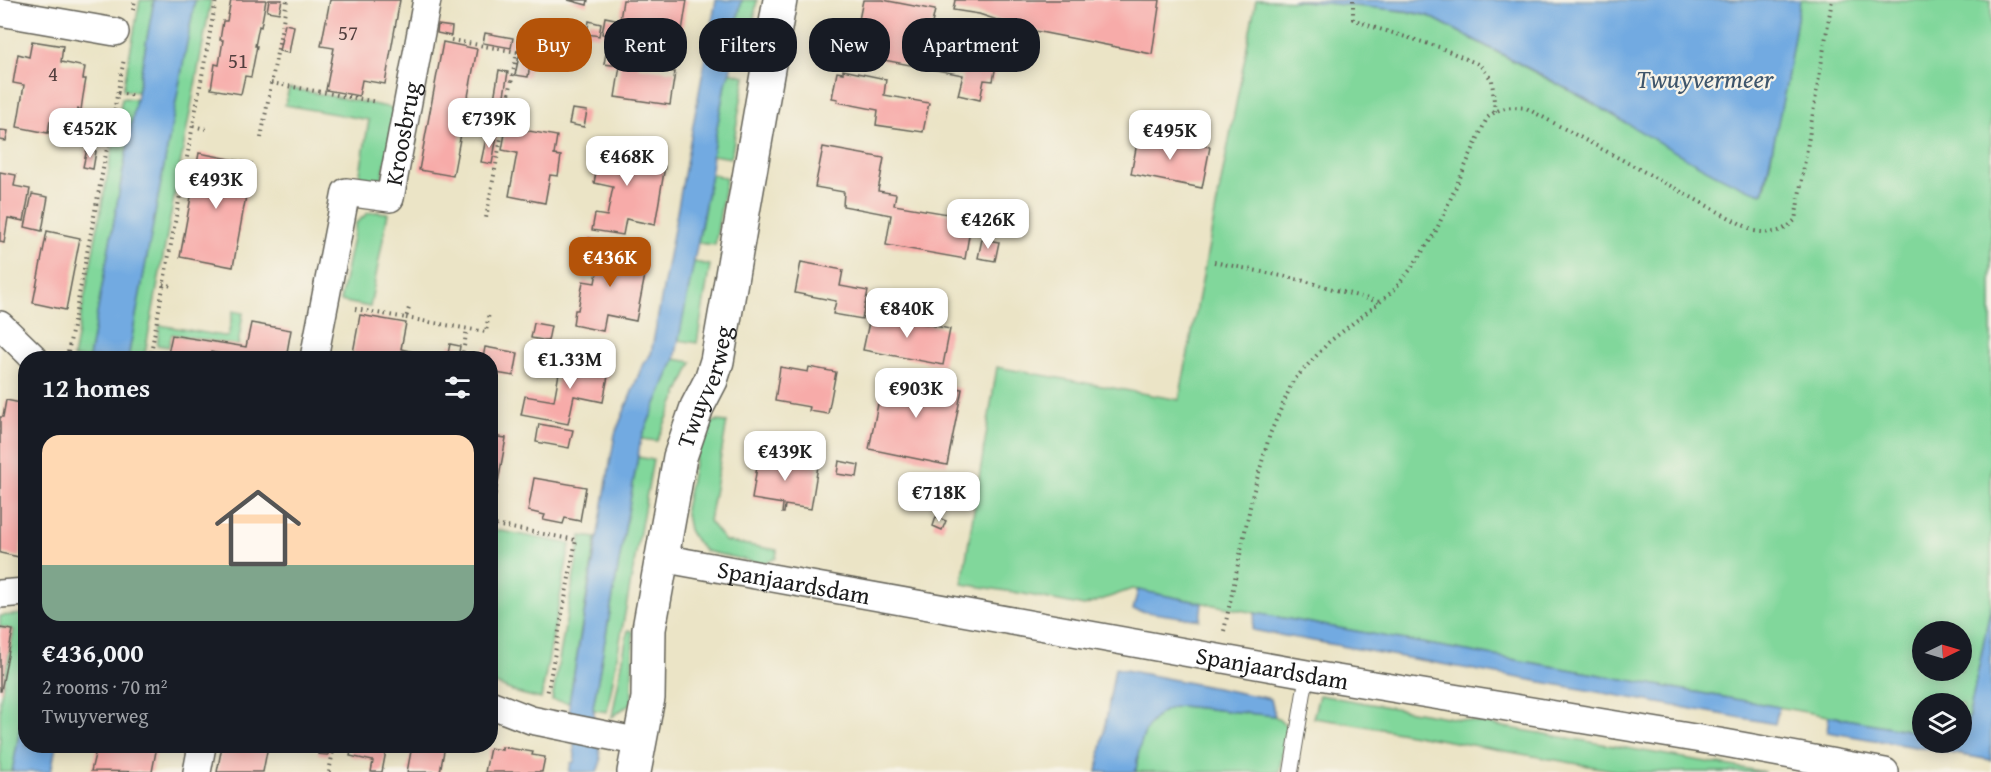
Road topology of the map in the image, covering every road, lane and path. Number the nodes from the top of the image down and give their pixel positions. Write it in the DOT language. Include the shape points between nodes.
graph roads {
  1 [pos="135,0"];
  2 [pos="216,0"];
  3 [pos="287,0"];
  4 [pos="427,0"];
  5 [pos="780,0"];
  6 [pos="1353,0"];
  7 [pos="1833,0"];
  8 [pos="0,12"];
  9 [pos="133,12"];
  10 [pos="115,32"];
  11 [pos="421,35"];
  12 [pos="124,58"];
  13 [pos="271,83"];
  14 [pos="118,93"];
  15 [pos="135,96"];
  16 [pos="407,108"];
  17 [pos="1495,111"];
  18 [pos="193,126"];
  19 [pos="206,129"];
  20 [pos="95,135"];
  21 [pos="109,138"];
  22 [pos="261,138"];
  23 [pos="486,218"];
  24 [pos="1214,262"];
  25 [pos="163,284"];
  26 [pos="172,286"];
  27 [pos="1380,302"];
  28 [pos="324,304"];
  29 [pos="409,308"];
  30 [pos="489,312"];
  31 [pos="406,318"];
  32 [pos="0,325"];
  33 [pos="467,329"];
  34 [pos="27,351"];
  35 [pos="69,351"];
  36 [pos="151,351"];
  37 [pos="315,351"];
  38 [pos="463,351"];
  39 [pos="498,525"];
  40 [pos="661,558"];
  41 [pos="18,593"];
  42 [pos="0,594"];
  43 [pos="1218,658"];
  44 [pos="1307,674"];
  45 [pos="498,707"];
  46 [pos="555,725"];
  47 [pos="200,753"];
  48 [pos="333,753"];
  49 [pos="637,757"];
  50 [pos="197,772"];
  51 [pos="329,772"];
  52 [pos="1290,772"];
  53 [pos="1885,772"];
  1 -- 9 [label="path"];
  2 -- 18 [label="path"];
  3 -- 13 [label="path"];
  4 -- 11 [label="street, Kroosbrug"];
  5 -- 40 [label="street, Twuyverweg" via="717,361 680,457"];
  6 -- 17 [label="path" via="1353,18 1480,65 1492,80"];
  7 -- 17 [label="path" via="1795,220 1786,229 1771,234 1754,231 1526,108 1507,106"];
  8 -- 10 [label="street"];
  11 -- 16 [label="street, Kroosbrug"];
  11 -- 23 [label="path" via="517,52"];
  12 -- 14 [label="path"];
  13 -- 16 [label="path"];
  13 -- 22 [label="path"];
  14 -- 15 [label="path"];
  14 -- 21 [label="path"];
  16 -- 28 [label="street, Kroosbrug" via="390,198 346,192"];
  17 -- 27 [label="path" via="1487,118 1435,233 1410,270"];
  18 -- 19 [label="path"];
  18 -- 25 [label="path"];
  20 -- 21 [label="path"];
  21 -- 35 [label="path"];
  24 -- 27 [label="path"];
  25 -- 26 [label="path"];
  25 -- 36 [label="path"];
  27 -- 43 [label="path" via="1329,342 1293,381 1270,434 1253,493"];
  28 -- 31 [label="path"];
  28 -- 37 [label="street, Kroosbrug"];
  29 -- 31 [label="path"];
  30 -- 33 [label="path" via="486,332"];
  31 -- 33 [label="path"];
  32 -- 34 [label="street"];
  33 -- 38 [label="path"];
  39 -- 46 [label="path" via="576,540"];
  40 -- 43 [label="street, Spanjaardsdam"];
  40 -- 49 [label="street, Twuyverweg" via="649,629 649,687"];
  41 -- 42 [label="street"];
  43 -- 44 [label="street, Spanjaardsdam"];
  44 -- 52 [label="lane"];
  44 -- 53 [label="street, Spanjaardsdam"];
  45 -- 46 [label="street"];
  46 -- 49 [label="street" via="606,736"];
  47 -- 50 [label="street"];
  48 -- 51 [label="path"];
}
